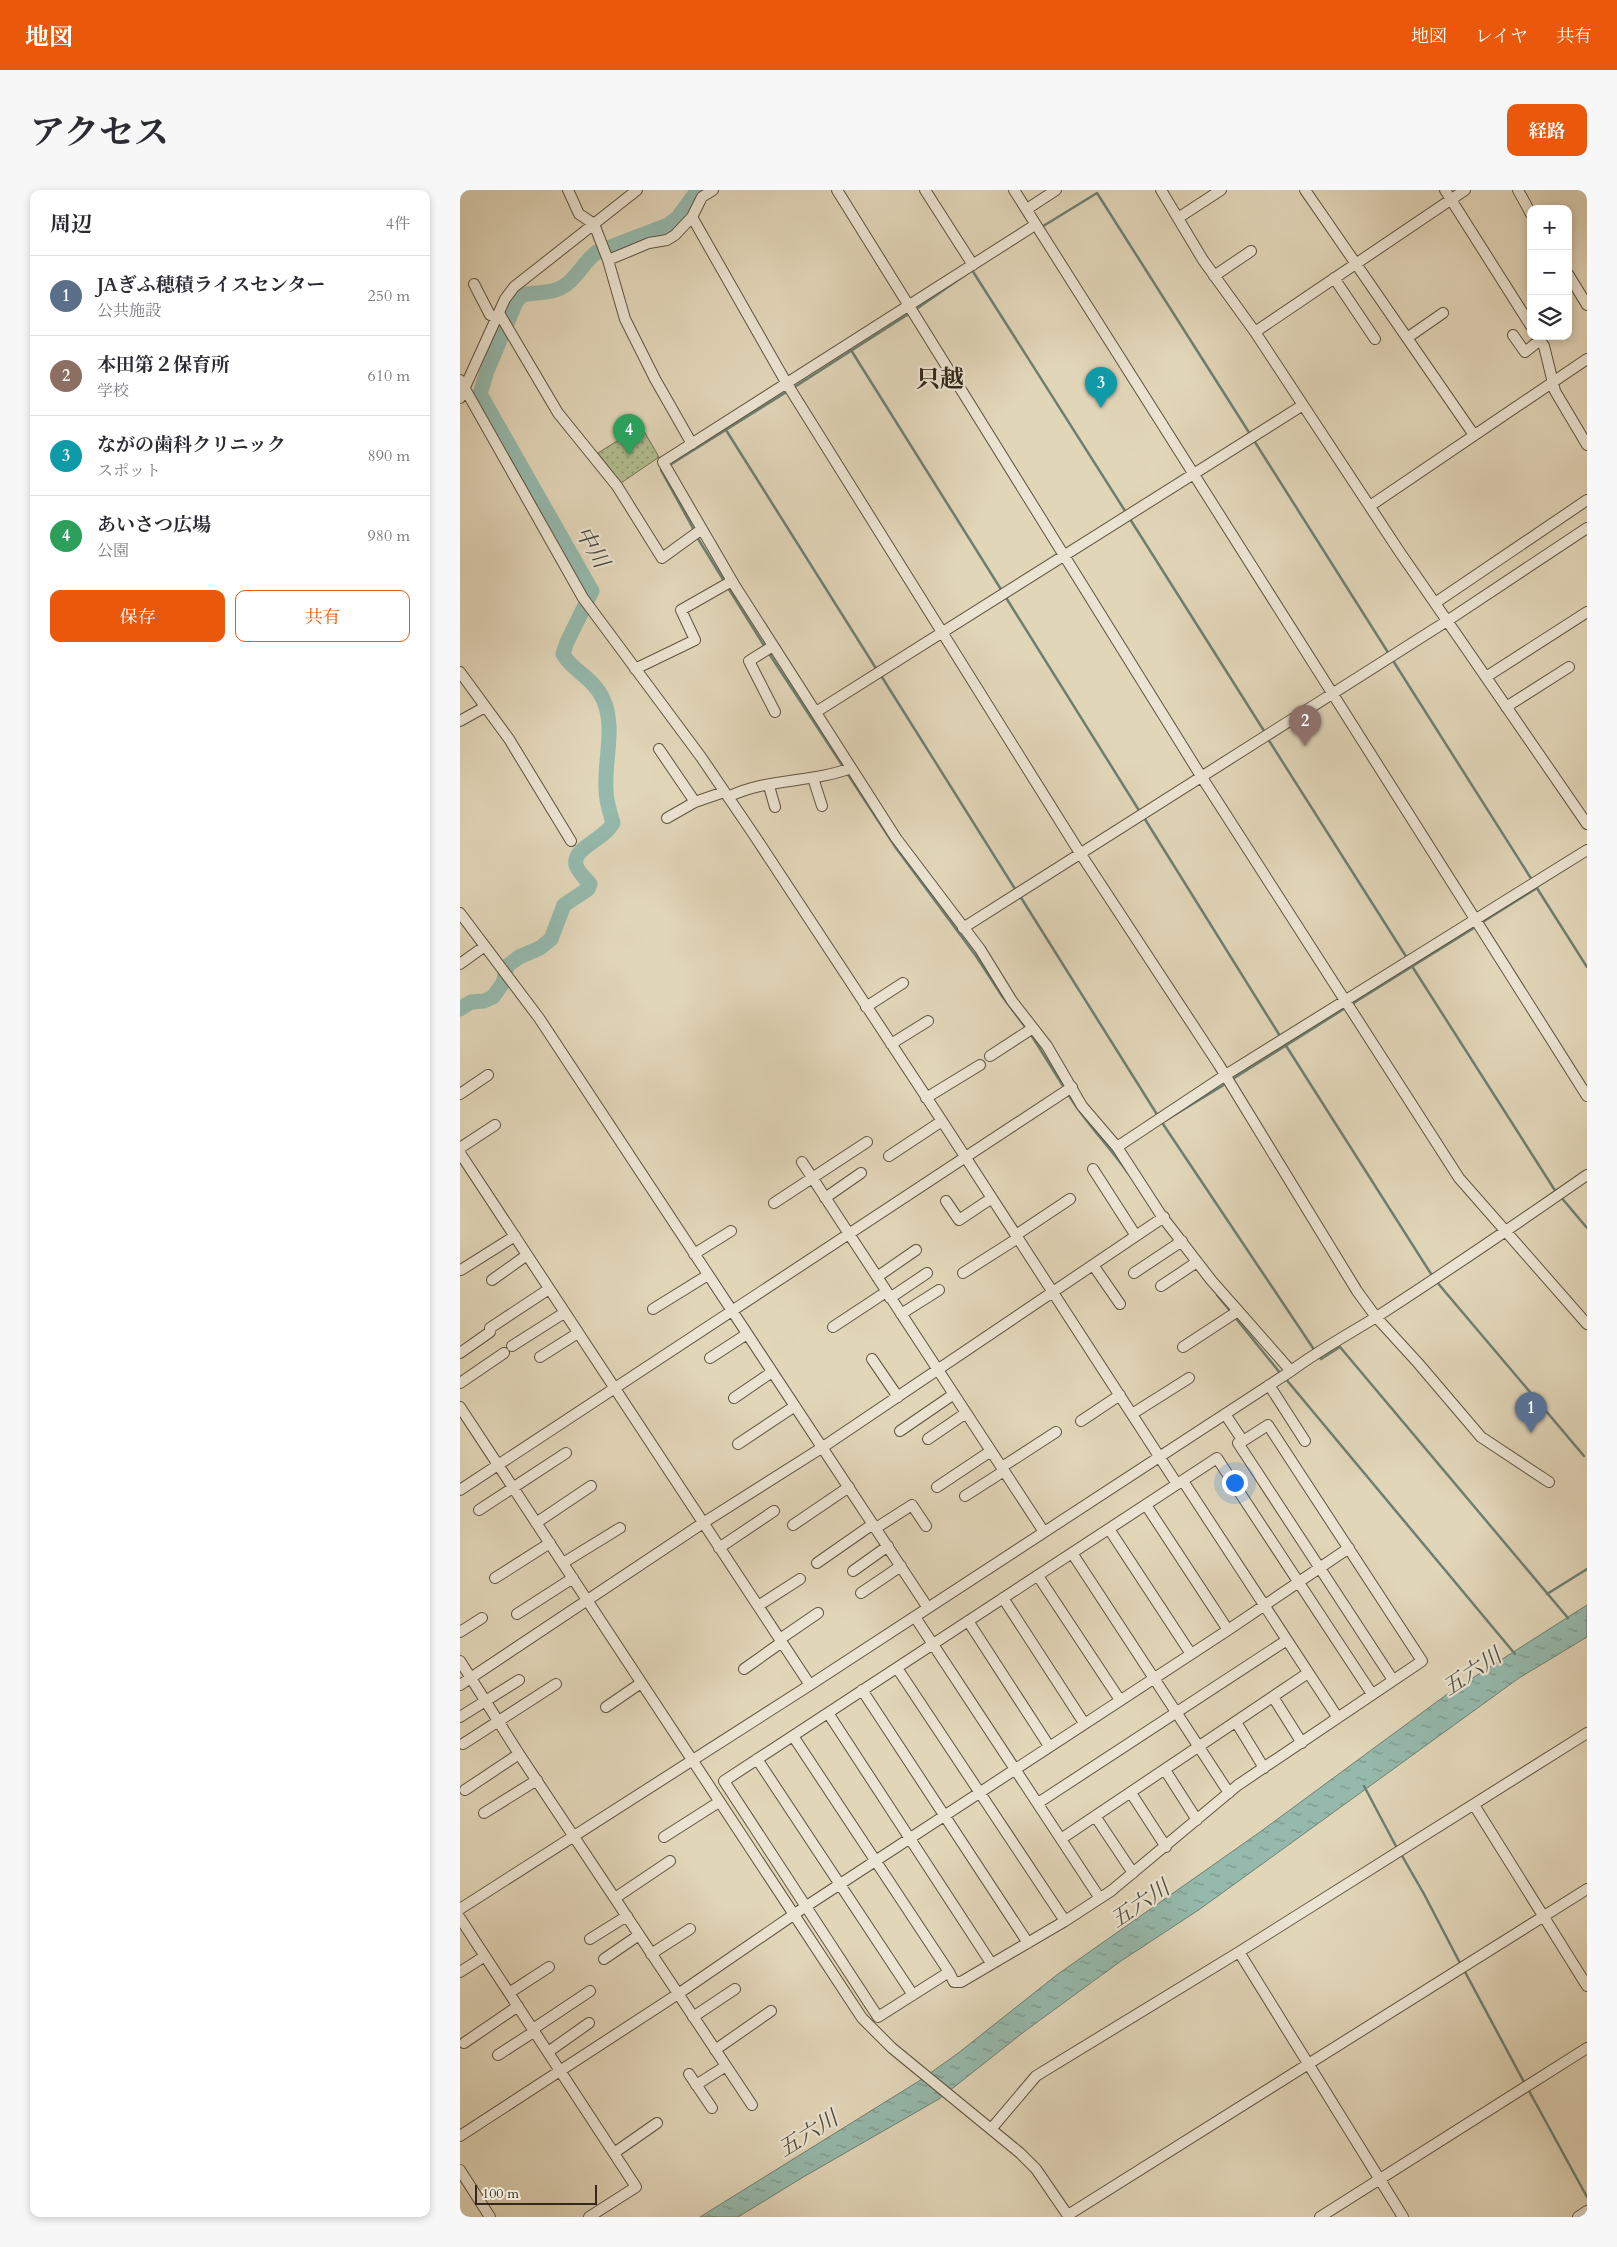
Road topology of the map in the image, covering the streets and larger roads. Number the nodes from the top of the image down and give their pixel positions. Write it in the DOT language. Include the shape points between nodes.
graph roads {
  1 [pos="568,190"];
  2 [pos="637,190"];
  3 [pos="713,190"];
  4 [pos="837,190"];
  5 [pos="925,190"];
  6 [pos="1014,190"];
  7 [pos="1056,190"];
  8 [pos="1161,190"];
  9 [pos="1221,190"];
  10 [pos="1305,190"];
  11 [pos="1445,190"];
  12 [pos="1465,190"];
  13 [pos="1518,190"];
  14 [pos="700,194"];
  15 [pos="1450,200"];
  16 [pos="1527,207"];
  17 [pos="1026,209"];
  18 [pos="692,217"];
  19 [pos="1178,218"];
  20 [pos="594,224"];
  21 [pos="1035,225"];
  22 [pos="1251,251"];
  23 [pos="608,260"];
  24 [pos="1355,263"];
  25 [pos="973,265"];
  26 [pos="1214,276"];
  27 [pos="1334,278"];
  28 [pos="1572,281"];
  29 [pos="474,284"];
  30 [pos="1587,305"];
  31 [pos="910,306"];
  32 [pos="1443,313"];
  33 [pos="498,315"];
  34 [pos="1527,320"];
  35 [pos="1255,332"];
  36 [pos="1512,335"];
  37 [pos="1407,338"];
  38 [pos="1375,339"];
  39 [pos="1536,340"];
  40 [pos="1540,340"];
  41 [pos="1587,359"];
  42 [pos="1552,383"];
  43 [pos="463,384"];
  44 [pos="787,384"];
  45 [pos="460,398"];
  46 [pos="1303,405"];
  47 [pos="1474,435"];
  48 [pos="692,444"];
  49 [pos="1587,445"];
  50 [pos="1193,474"];
  51 [pos="1587,500"];
  52 [pos="1370,506"];
  53 [pos="1587,528"];
  54 [pos="702,529"];
  55 [pos="1064,556"];
  56 [pos="732,581"];
  57 [pos="1435,603"];
  58 [pos="1587,612"];
  59 [pos="1447,621"];
  60 [pos="941,632"];
  61 [pos="773,646"];
  62 [pos="1569,667"];
  63 [pos="635,669"];
  64 [pos="460,672"];
  65 [pos="1486,677"];
  66 [pos="1332,694"];
  67 [pos="484,707"];
  68 [pos="1506,707"];
  69 [pos="775,712"];
  70 [pos="816,712"];
  71 [pos="460,721"];
  72 [pos="659,749"];
  73 [pos="847,769"];
  74 [pos="1201,776"];
  75 [pos="813,778"];
  76 [pos="769,786"];
  77 [pos="726,795"];
  78 [pos="695,802"];
  79 [pos="822,806"];
  80 [pos="775,807"];
  81 [pos="667,818"];
  82 [pos="1587,824"];
  83 [pos="571,841"];
  84 [pos="1587,850"];
  85 [pos="1080,853"];
  86 [pos="460,913"];
  87 [pos="1473,919"];
  88 [pos="963,928"];
  89 [pos="485,946"];
  90 [pos="460,964"];
  91 [pos="903,983"];
  92 [pos="1346,1002"];
  93 [pos="866,1007"];
  94 [pos="928,1021"];
  95 [pos="1033,1028"];
  96 [pos="891,1044"];
  97 [pos="990,1056"];
  98 [pos="980,1065"];
  99 [pos="488,1075"];
  100 [pos="1224,1076"];
  101 [pos="1072,1087"];
  102 [pos="460,1094"];
  103 [pos="1587,1096"];
  104 [pos="926,1098"];
  105 [pos="942,1122"];
  106 [pos="495,1125"];
  107 [pos="867,1142"];
  108 [pos="1117,1147"];
  109 [pos="460,1148"];
  110 [pos="460,1153"];
  111 [pos="889,1156"];
  112 [pos="965,1157"];
  113 [pos="802,1162"];
  114 [pos="1093,1169"];
  115 [pos="861,1172"];
  116 [pos="1587,1175"];
  117 [pos="812,1178"];
  118 [pos="825,1198"];
  119 [pos="992,1198"];
  120 [pos="1070,1198"];
  121 [pos="946,1201"];
  122 [pos="774,1204"];
  123 [pos="1164,1217"];
  124 [pos="730,1230"];
  125 [pos="1507,1231"];
  126 [pos="848,1235"];
  127 [pos="515,1236"];
  128 [pos="1017,1236"];
  129 [pos="1136,1236"];
  130 [pos="1182,1241"];
  131 [pos="916,1250"];
  132 [pos="694,1254"];
  133 [pos="527,1255"];
  134 [pos="1197,1262"];
  135 [pos="1093,1265"];
  136 [pos="461,1270"];
  137 [pos="1134,1272"];
  138 [pos="927,1273"];
  139 [pos="963,1273"];
  140 [pos="708,1275"];
  141 [pos="876,1277"];
  142 [pos="492,1280"];
  143 [pos="1161,1286"];
  144 [pos="549,1289"];
  145 [pos="939,1290"];
  146 [pos="1053,1292"];
  147 [pos="888,1295"];
  148 [pos="1120,1304"];
  149 [pos="653,1308"];
  150 [pos="731,1311"];
  151 [pos="1238,1311"];
  152 [pos="564,1312"];
  153 [pos="901,1314"];
  154 [pos="1376,1317"];
  155 [pos="1587,1324"];
  156 [pos="833,1327"];
  157 [pos="578,1333"];
  158 [pos="747,1334"];
  159 [pos="1182,1347"];
  160 [pos="460,1353"];
  161 [pos="540,1357"];
  162 [pos="710,1358"];
  163 [pos="872,1359"];
  164 [pos="938,1370"];
  165 [pos="1291,1371"];
  166 [pos="772,1372"];
  167 [pos="1189,1378"];
  168 [pos="460,1383"];
  169 [pos="1269,1385"];
  170 [pos="614,1389"];
  171 [pos="954,1394"];
  172 [pos="1120,1395"];
  173 [pos="898,1397"];
  174 [pos="734,1398"];
  175 [pos="796,1406"];
  176 [pos="460,1407"];
  177 [pos="966,1413"];
  178 [pos="1132,1414"];
  179 [pos="1225,1414"];
  180 [pos="1081,1421"];
  181 [pos="900,1430"];
  182 [pos="1056,1432"];
  183 [pos="928,1439"];
  184 [pos="1242,1441"];
  185 [pos="1305,1441"];
  186 [pos="738,1444"];
  187 [pos="823,1447"];
  188 [pos="991,1451"];
  189 [pos="566,1453"];
  190 [pos="1160,1456"];
  191 [pos="498,1465"];
  192 [pos="1003,1469"];
  193 [pos="1180,1482"];
  194 [pos="1549,1482"];
  195 [pos="591,1486"];
  196 [pos="849,1487"];
  197 [pos="937,1487"];
  198 [pos="513,1488"];
  199 [pos="460,1490"];
  200 [pos="965,1496"];
  201 [pos="1146,1505"];
  202 [pos="479,1510"];
  203 [pos="774,1511"];
  204 [pos="536,1523"];
  205 [pos="703,1523"];
  206 [pos="793,1525"];
  207 [pos="875,1526"];
  208 [pos="926,1526"];
  209 [pos="620,1528"];
  210 [pos="1109,1529"];
  211 [pos="1044,1532"];
  212 [pos="550,1543"];
  213 [pos="888,1546"];
  214 [pos="719,1548"];
  215 [pos="1349,1548"];
  216 [pos="1072,1553"];
  217 [pos="817,1562"];
  218 [pos="563,1563"];
  219 [pos="901,1566"];
  220 [pos="1320,1568"];
  221 [pos="853,1570"];
  222 [pos="1038,1576"];
  223 [pos="496,1578"];
  224 [pos="573,1578"];
  225 [pos="800,1579"];
  226 [pos="1299,1582"];
  227 [pos="861,1593"];
  228 [pos="1003,1598"];
  229 [pos="587,1600"];
  230 [pos="1264,1605"];
  231 [pos="758,1606"];
  232 [pos="928,1608"];
  233 [pos="818,1613"];
  234 [pos="517,1614"];
  235 [pos="915,1617"];
  236 [pos="482,1618"];
  237 [pos="968,1621"];
  238 [pos="1228,1630"];
  239 [pos="460,1632"];
  240 [pos="1287,1640"];
  241 [pos="781,1641"];
  242 [pos="933,1645"];
  243 [pos="1191,1654"];
  244 [pos="460,1661"];
  245 [pos="897,1668"];
  246 [pos="744,1669"];
  247 [pos="1308,1674"];
  248 [pos="471,1677"];
  249 [pos="1154,1678"];
  250 [pos="520,1680"];
  251 [pos="1394,1680"];
  252 [pos="641,1683"];
  253 [pos="460,1684"];
  254 [pos="556,1684"];
  255 [pos="810,1685"];
  256 [pos="862,1690"];
  257 [pos="1372,1694"];
  258 [pos="1273,1697"];
  259 [pos="485,1700"];
  260 [pos="1120,1700"];
  261 [pos="606,1707"];
  262 [pos="828,1713"];
  263 [pos="1176,1713"];
  264 [pos="460,1717"];
  265 [pos="1338,1718"];
  266 [pos="498,1721"];
  267 [pos="1084,1722"];
  268 [pos="1236,1722"];
  269 [pos="1587,1733"];
  270 [pos="793,1736"];
  271 [pos="1302,1743"];
  272 [pos="463,1744"];
  273 [pos="1049,1746"];
  274 [pos="1199,1747"];
  275 [pos="520,1754"];
  276 [pos="757,1759"];
  277 [pos="692,1760"];
  278 [pos="1264,1768"];
  279 [pos="1014,1769"];
  280 [pos="1165,1770"];
  281 [pos="537,1780"];
  282 [pos="466,1790"];
  283 [pos="979,1792"];
  284 [pos="1229,1792"];
  285 [pos="1131,1793"];
  286 [pos="719,1802"];
  287 [pos="1038,1803"];
  288 [pos="1474,1805"];
  289 [pos="484,1814"];
  290 [pos="944,1815"];
  291 [pos="1095,1816"];
  292 [pos="1197,1820"];
  293 [pos="574,1835"];
  294 [pos="664,1838"];
  295 [pos="910,1838"];
  296 [pos="1061,1839"];
  297 [pos="1166,1846"];
  298 [pos="875,1860"];
  299 [pos="670,1861"];
  300 [pos="1133,1873"];
  301 [pos="840,1884"];
  302 [pos="1587,1889"];
  303 [pos="1099,1897"];
  304 [pos="615,1898"];
  305 [pos="805,1906"];
  306 [pos="460,1910"];
  307 [pos="793,1915"];
  308 [pos="1544,1915"];
  309 [pos="626,1916"];
  310 [pos="460,1918"];
  311 [pos="1064,1922"];
  312 [pos="690,1929"];
  313 [pos="639,1935"];
  314 [pos="590,1940"];
  315 [pos="1028,1943"];
  316 [pos="1239,1952"];
  317 [pos="651,1954"];
  318 [pos="485,1956"];
  319 [pos="604,1959"];
  320 [pos="991,1963"];
  321 [pos="549,1967"];
  322 [pos="460,1972"];
  323 [pos="949,1972"];
  324 [pos="1587,1986"];
  325 [pos="735,1990"];
  326 [pos="590,1991"];
  327 [pos="509,1993"];
  328 [pos="678,1994"];
  329 [pos="913,1995"];
  330 [pos="518,2006"];
  331 [pos="771,2012"];
  332 [pos="693,2016"];
  333 [pos="589,2023"];
  334 [pos="534,2030"];
  335 [pos="464,2043"];
  336 [pos="1587,2048"];
  337 [pos="715,2050"];
  338 [pos="548,2052"];
  339 [pos="498,2055"];
  340 [pos="1309,2065"];
  341 [pos="726,2066"];
  342 [pos="561,2070"];
  343 [pos="689,2074"];
  344 [pos="696,2085"];
  345 [pos="752,2105"];
  346 [pos="712,2108"];
  347 [pos="657,2123"];
  348 [pos="988,2125"];
  349 [pos="460,2136"];
  350 [pos="614,2153"];
  351 [pos="460,2170"];
  352 [pos="1379,2179"];
  353 [pos="1587,2211"];
  354 [pos="1069,2216"];
  355 [pos="490,2217"];
  356 [pos="589,2217"];
  357 [pos="1320,2217"];
  358 [pos="1403,2217"];
  359 [pos="1578,2217"];
  1 -- 20 [label="street" via="579,214"];
  2 -- 20 [label="street"];
  3 -- 14 [label="street"];
  4 -- 31 [label="street"];
  5 -- 25 [label="street"];
  6 -- 17 [label="street"];
  7 -- 17 [label="street"];
  8 -- 19 [label="street"];
  9 -- 19 [label="street"];
  10 -- 24 [label="street"];
  11 -- 15 [label="street"];
  12 -- 15 [label="street"];
  13 -- 16 [label="street"];
  14 -- 18 [label="street"];
  15 -- 24 [label="street"];
  15 -- 34 [label="street"];
  17 -- 21 [label="street"];
  18 -- 23 [label="street" via="667,240 649,243"];
  18 -- 44 [label="street"];
  19 -- 26 [label="street"];
  20 -- 23 [label="street"];
  20 -- 33 [label="street" via="514,287"];
  21 -- 25 [label="street"];
  21 -- 50 [label="street"];
  22 -- 26 [label="street"];
  23 -- 48 [label="street" via="625,319"];
  24 -- 27 [label="street"];
  24 -- 37 [label="street"];
  25 -- 31 [label="street"];
  26 -- 35 [label="street"];
  27 -- 35 [label="street"];
  27 -- 38 [label="street"];
  28 -- 30 [label="street"];
  29 -- 33 [label="street" via="490,316"];
  31 -- 44 [label="street"];
  31 -- 55 [label="street"];
  32 -- 37 [label="street"];
  33 -- 43 [label="street"];
  33 -- 54 [label="street" via="558,413 617,486 662,558"];
  35 -- 46 [label="street"];
  36 -- 39 [label="street" via="1525,352"];
  37 -- 47 [label="street"];
  40 -- 42 [label="street" via="1544,346"];
  41 -- 42 [label="street"];
  42 -- 47 [label="street"];
  42 -- 49 [label="street"];
  43 -- 45 [label="street"];
  43 -- 63 [label="street" via="583,598"];
  44 -- 48 [label="street"];
  44 -- 60 [label="street"];
  46 -- 50 [label="street"];
  46 -- 52 [label="street"];
  47 -- 52 [label="street"];
  48 -- 54 [label="street" via="663,462"];
  50 -- 55 [label="street"];
  50 -- 66 [label="street"];
  51 -- 57 [label="street"];
  52 -- 57 [label="street"];
  53 -- 59 [label="street"];
  54 -- 56 [label="street"];
  55 -- 60 [label="street"];
  55 -- 74 [label="street"];
  56 -- 61 [label="street"];
  56 -- 63 [label="street" via="681,610 695,640"];
  57 -- 59 [label="street"];
  58 -- 65 [label="street"];
  59 -- 65 [label="street"];
  59 -- 66 [label="street"];
  60 -- 70 [label="street"];
  60 -- 85 [label="street"];
  61 -- 69 [label="street" via="749,661"];
  61 -- 70 [label="street"];
  62 -- 68 [label="street"];
  63 -- 77 [label="street" via="702,757"];
  64 -- 67 [label="street"];
  65 -- 68 [label="street"];
  66 -- 74 [label="street"];
  66 -- 87 [label="street"];
  67 -- 71 [label="street"];
  67 -- 83 [label="street" via="509,739"];
  68 -- 82 [label="street"];
  70 -- 73 [label="street"];
  72 -- 78 [label="street"];
  73 -- 75 [label="street"];
  73 -- 88 [label="street"];
  74 -- 85 [label="street"];
  74 -- 92 [label="street"];
  75 -- 76 [label="street"];
  75 -- 79 [label="street"];
  76 -- 77 [label="street"];
  76 -- 80 [label="street"];
  77 -- 78 [label="street"];
  77 -- 93 [label="street"];
  78 -- 81 [label="street"];
  84 -- 87 [label="street"];
  85 -- 88 [label="street"];
  85 -- 100 [label="street"];
  86 -- 89 [label="street"];
  87 -- 92 [label="street"];
  87 -- 103 [label="street"];
  88 -- 95 [label="street"];
  89 -- 90 [label="street"];
  89 -- 132 [label="street" via="539,1018"];
  91 -- 93 [label="street"];
  92 -- 100 [label="street"];
  92 -- 125 [label="street" via="1459,1178"];
  93 -- 96 [label="street"];
  94 -- 96 [label="street"];
  95 -- 97 [label="street"];
  95 -- 101 [label="street"];
  96 -- 104 [label="street"];
  98 -- 104 [label="street"];
  99 -- 102 [label="street"];
  100 -- 108 [label="street"];
  100 -- 154 [label="street"];
  101 -- 108 [label="street" via="1082,1106"];
  101 -- 112 [label="street"];
  104 -- 105 [label="street"];
  105 -- 111 [label="street"];
  105 -- 112 [label="street"];
  106 -- 109 [label="street"];
  107 -- 117 [label="street"];
  108 -- 123 [label="street"];
  110 -- 127 [label="street"];
  112 -- 119 [label="street"];
  112 -- 126 [label="street"];
  113 -- 117 [label="street"];
  114 -- 129 [label="street"];
  115 -- 118 [label="street"];
  116 -- 125 [label="street"];
  117 -- 118 [label="street"];
  117 -- 122 [label="street"];
  118 -- 126 [label="street"];
  119 -- 121 [label="street" via="959,1220"];
  119 -- 128 [label="street"];
  120 -- 128 [label="street"];
  123 -- 129 [label="street"];
  123 -- 130 [label="street"];
  124 -- 132 [label="street"];
  125 -- 154 [label="street"];
  125 -- 155 [label="street"];
  126 -- 141 [label="street"];
  126 -- 150 [label="street"];
  127 -- 133 [label="street"];
  127 -- 136 [label="street"];
  128 -- 139 [label="street"];
  128 -- 146 [label="street"];
  129 -- 135 [label="street"];
  130 -- 134 [label="street"];
  130 -- 137 [label="street"];
  131 -- 141 [label="street"];
  132 -- 140 [label="street"];
  133 -- 142 [label="street"];
  133 -- 144 [label="street"];
  134 -- 143 [label="street"];
  134 -- 151 [label="street"];
  135 -- 146 [label="street"];
  135 -- 148 [label="street"];
  138 -- 147 [label="street"];
  140 -- 149 [label="street"];
  140 -- 150 [label="street"];
  141 -- 147 [label="street"];
  144 -- 152 [label="street"];
  144 -- 160 [label="street" via="490,1328 490,1332"];
  145 -- 153 [label="street"];
  146 -- 164 [label="street"];
  146 -- 172 [label="street"];
  147 -- 153 [label="street"];
  147 -- 156 [label="street"];
  150 -- 158 [label="street"];
  150 -- 170 [label="street"];
  151 -- 159 [label="street"];
  151 -- 165 [label="street"];
  152 -- 157 [label="street"];
  152 -- 168 [label="street"];
  153 -- 164 [label="street"];
  154 -- 165 [label="street" via="1317,1351"];
  154 -- 194 [label="street" via="1480,1437"];
  157 -- 161 [label="street"];
  157 -- 170 [label="street"];
  158 -- 162 [label="street"];
  158 -- 166 [label="street"];
  163 -- 173 [label="street"];
  164 -- 171 [label="street"];
  164 -- 173 [label="street"];
  165 -- 169 [label="street"];
  166 -- 174 [label="street"];
  166 -- 175 [label="street"];
  167 -- 178 [label="street"];
  169 -- 179 [label="street"];
  169 -- 185 [label="street"];
  170 -- 191 [label="street"];
  170 -- 205 [label="street"];
  171 -- 177 [label="street"];
  171 -- 181 [label="street"];
  172 -- 178 [label="street"];
  172 -- 180 [label="street"];
  173 -- 187 [label="street"];
  175 -- 186 [label="street"];
  175 -- 187 [label="street"];
  176 -- 191 [label="street"];
  177 -- 183 [label="street"];
  177 -- 188 [label="street"];
  178 -- 190 [label="street"];
  179 -- 184 [label="street"];
  179 -- 190 [label="street"];
  182 -- 192 [label="street"];
  184 -- 215 [label="street" via="1268,1425"];
  184 -- 220 [label="street" via="1238,1443"];
  187 -- 196 [label="street"];
  187 -- 205 [label="street"];
  188 -- 192 [label="street"];
  188 -- 197 [label="street"];
  189 -- 198 [label="street"];
  190 -- 193 [label="street"];
  190 -- 211 [label="street"];
  191 -- 198 [label="street"];
  191 -- 199 [label="street"];
  192 -- 200 [label="street"];
  192 -- 211 [label="street"];
  193 -- 201 [label="street"];
  193 -- 226 [label="street" via="1217,1458"];
  193 -- 230 [label="street"];
  195 -- 204 [label="street"];
  196 -- 206 [label="street"];
  196 -- 207 [label="street"];
  198 -- 202 [label="street"];
  198 -- 204 [label="street"];
  201 -- 210 [label="street"];
  201 -- 238 [label="street"];
  203 -- 214 [label="street"];
  204 -- 212 [label="street"];
  205 -- 214 [label="street"];
  205 -- 229 [label="street"];
  207 -- 208 [label="street" via="912,1505"];
  207 -- 213 [label="street"];
  207 -- 217 [label="street"];
  209 -- 218 [label="street"];
  210 -- 216 [label="street"];
  210 -- 243 [label="street"];
  211 -- 232 [label="street"];
  212 -- 218 [label="street"];
  212 -- 223 [label="street"];
  213 -- 219 [label="street"];
  213 -- 221 [label="street"];
  214 -- 231 [label="street"];
  215 -- 220 [label="street"];
  215 -- 251 [label="street" via="1422,1661"];
  216 -- 222 [label="street"];
  216 -- 249 [label="street"];
  218 -- 224 [label="street"];
  219 -- 227 [label="street"];
  219 -- 232 [label="street"];
  220 -- 226 [label="street"];
  220 -- 251 [label="street"];
  222 -- 228 [label="street"];
  222 -- 260 [label="street"];
  224 -- 229 [label="street"];
  224 -- 234 [label="street"];
  225 -- 231 [label="street"];
  226 -- 230 [label="street"];
  226 -- 257 [label="street"];
  228 -- 237 [label="street"];
  228 -- 267 [label="street"];
  229 -- 248 [label="street"];
  229 -- 252 [label="street"];
  230 -- 238 [label="street"];
  230 -- 240 [label="street"];
  231 -- 241 [label="street"];
  232 -- 235 [label="street"];
  233 -- 241 [label="street"];
  235 -- 242 [label="street"];
  235 -- 255 [label="street"];
  236 -- 239 [label="street"];
  237 -- 242 [label="street"];
  237 -- 273 [label="street"];
  238 -- 243 [label="street"];
  240 -- 247 [label="street"];
  240 -- 263 [label="street"];
  241 -- 246 [label="street"];
  241 -- 255 [label="street"];
  242 -- 245 [label="street"];
  242 -- 279 [label="street"];
  243 -- 249 [label="street"];
  244 -- 248 [label="street"];
  245 -- 256 [label="street"];
  245 -- 283 [label="street"];
  247 -- 258 [label="street"];
  247 -- 265 [label="street"];
  248 -- 253 [label="street"];
  248 -- 259 [label="street"];
  249 -- 260 [label="street"];
  249 -- 263 [label="street"];
  250 -- 259 [label="street"];
  251 -- 257 [label="street"];
  252 -- 261 [label="street"];
  252 -- 277 [label="street"];
  254 -- 266 [label="street"];
  255 -- 277 [label="street"];
  256 -- 262 [label="street"];
  256 -- 290 [label="street"];
  257 -- 265 [label="street"];
  258 -- 268 [label="street"];
  258 -- 271 [label="street"];
  259 -- 264 [label="street"];
  259 -- 266 [label="street"];
  260 -- 267 [label="street"];
  262 -- 270 [label="street"];
  262 -- 295 [label="street"];
  263 -- 274 [label="street"];
  263 -- 287 [label="street"];
  265 -- 271 [label="street"];
  266 -- 272 [label="street"];
  266 -- 275 [label="street"];
  267 -- 273 [label="street"];
  268 -- 274 [label="street"];
  268 -- 278 [label="street"];
  269 -- 288 [label="street"];
  270 -- 276 [label="street"];
  270 -- 298 [label="street"];
  271 -- 278 [label="street"];
  273 -- 279 [label="street"];
  274 -- 280 [label="street"];
  274 -- 284 [label="street"];
  275 -- 281 [label="street"];
  275 -- 282 [label="street"];
  276 -- 301 [label="street"];
  276 -- 305 [label="street" via="724,1781"];
  277 -- 286 [label="street"];
  277 -- 293 [label="street"];
  278 -- 284 [label="street"];
  279 -- 283 [label="street"];
  279 -- 287 [label="street"];
  280 -- 285 [label="street"];
  280 -- 292 [label="street"];
  281 -- 289 [label="street"];
  281 -- 293 [label="street"];
  283 -- 290 [label="street"];
  283 -- 311 [label="street"];
  284 -- 292 [label="street"];
  285 -- 291 [label="street"];
  285 -- 297 [label="street"];
  286 -- 294 [label="street"];
  286 -- 307 [label="street"];
  287 -- 296 [label="street"];
  288 -- 308 [label="street"];
  288 -- 316 [label="street"];
  290 -- 295 [label="street"];
  290 -- 315 [label="street"];
  291 -- 296 [label="street"];
  291 -- 300 [label="street"];
  292 -- 297 [label="street"];
  293 -- 304 [label="street"];
  293 -- 306 [label="street"];
  295 -- 298 [label="street"];
  295 -- 320 [label="street"];
  296 -- 303 [label="street"];
  297 -- 300 [label="street"];
  298 -- 301 [label="street"];
  298 -- 323 [label="street"];
  299 -- 304 [label="street"];
  300 -- 303 [label="street"];
  301 -- 305 [label="street"];
  301 -- 329 [label="street"];
  302 -- 308 [label="street"];
  303 -- 311 [label="street"];
  304 -- 309 [label="street"];
  305 -- 307 [label="street"];
  305 -- 329 [label="street" via="878,2017"];
  307 -- 328 [label="street"];
  307 -- 348 [label="street" via="862,2018 892,2048"];
  308 -- 324 [label="street"];
  308 -- 340 [label="street"];
  309 -- 313 [label="street"];
  309 -- 314 [label="street"];
  310 -- 318 [label="street"];
  311 -- 315 [label="street"];
  312 -- 317 [label="street"];
  313 -- 317 [label="street"];
  313 -- 319 [label="street"];
  315 -- 320 [label="street"];
  316 -- 340 [label="street"];
  316 -- 348 [label="street" via="1036,2076"];
  317 -- 328 [label="street"];
  318 -- 322 [label="street"];
  318 -- 327 [label="street"];
  320 -- 323 [label="street" via="961,1982 954,1982"];
  321 -- 327 [label="street"];
  323 -- 329 [label="street"];
  325 -- 332 [label="street"];
  326 -- 334 [label="street"];
  327 -- 330 [label="street"];
  328 -- 332 [label="street"];
  328 -- 342 [label="street"];
  330 -- 334 [label="street"];
  330 -- 335 [label="street"];
  331 -- 337 [label="street"];
  332 -- 337 [label="street"];
  333 -- 338 [label="street"];
  334 -- 338 [label="street"];
  334 -- 339 [label="street"];
  336 -- 352 [label="street"];
  337 -- 341 [label="street"];
  338 -- 342 [label="street"];
  340 -- 352 [label="street"];
  340 -- 354 [label="street"];
  341 -- 344 [label="street"];
  341 -- 345 [label="street"];
  342 -- 349 [label="street"];
  342 -- 350 [label="street"];
  343 -- 344 [label="street"];
  344 -- 346 [label="street"];
  347 -- 350 [label="street"];
  348 -- 354 [label="street" via="1036,2169"];
  350 -- 356 [label="street" via="636,2186"];
  351 -- 355 [label="street"];
  352 -- 357 [label="street"];
  352 -- 358 [label="street"];
  353 -- 359 [label="street"];
}
